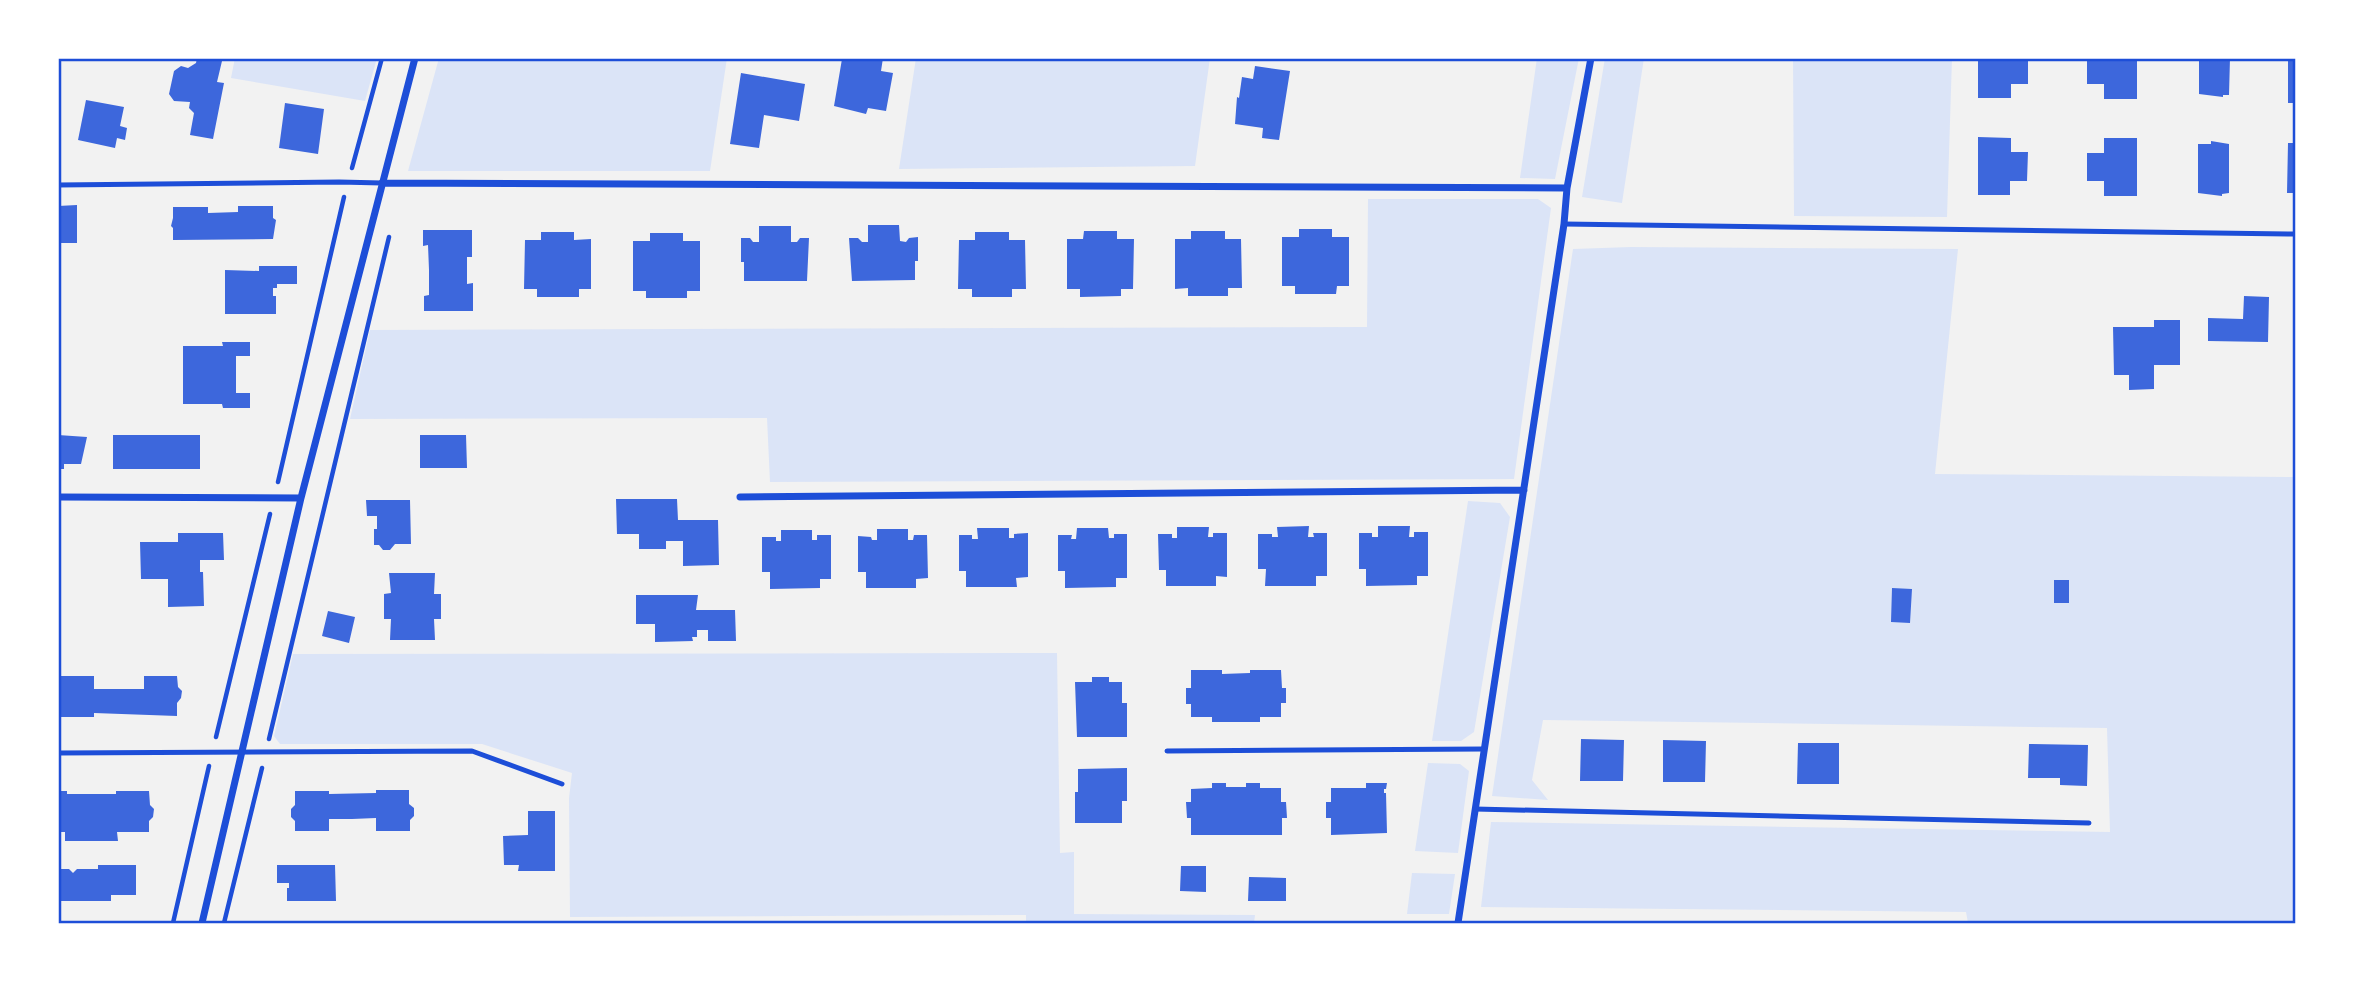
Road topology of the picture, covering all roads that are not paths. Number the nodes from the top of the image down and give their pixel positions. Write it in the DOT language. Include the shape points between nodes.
graph roads {
  1 [pos="415,58"];
  2 [pos="1591,58"];
  3 [pos="382,183"];
  4 [pos="58,185"];
  5 [pos="1567,188"];
  6 [pos="1564,224"];
  7 [pos="2295,234"];
  8 [pos="1524,490"];
  9 [pos="58,497"];
  10 [pos="740,497"];
  11 [pos="301,498"];
  12 [pos="1484,749"];
  13 [pos="1167,751"];
  14 [pos="58,753"];
  15 [pos="242,754"];
  16 [pos="562,784"];
  17 [pos="1475,809"];
  18 [pos="2089,822"];
  19 [pos="202,923"];
  20 [pos="1458,923"];
  1 -- 3 [label="street"];
  2 -- 5 [label="street"];
  3 -- 4 [label="lane"];
  3 -- 5 [label="street"];
  3 -- 11 [label="street"];
  5 -- 6 [label="street"];
  6 -- 7 [label="lane"];
  6 -- 8 [label="street"];
  8 -- 10 [label="street"];
  8 -- 12 [label="street"];
  9 -- 11 [label="street"];
  11 -- 15 [label="street"];
  12 -- 13 [label="lane"];
  12 -- 17 [label="street"];
  14 -- 15 [label="lane"];
  15 -- 16 [label="lane" via="472,751"];
  15 -- 19 [label="street"];
  17 -- 18 [label="lane"];
  17 -- 20 [label="street"];
}
